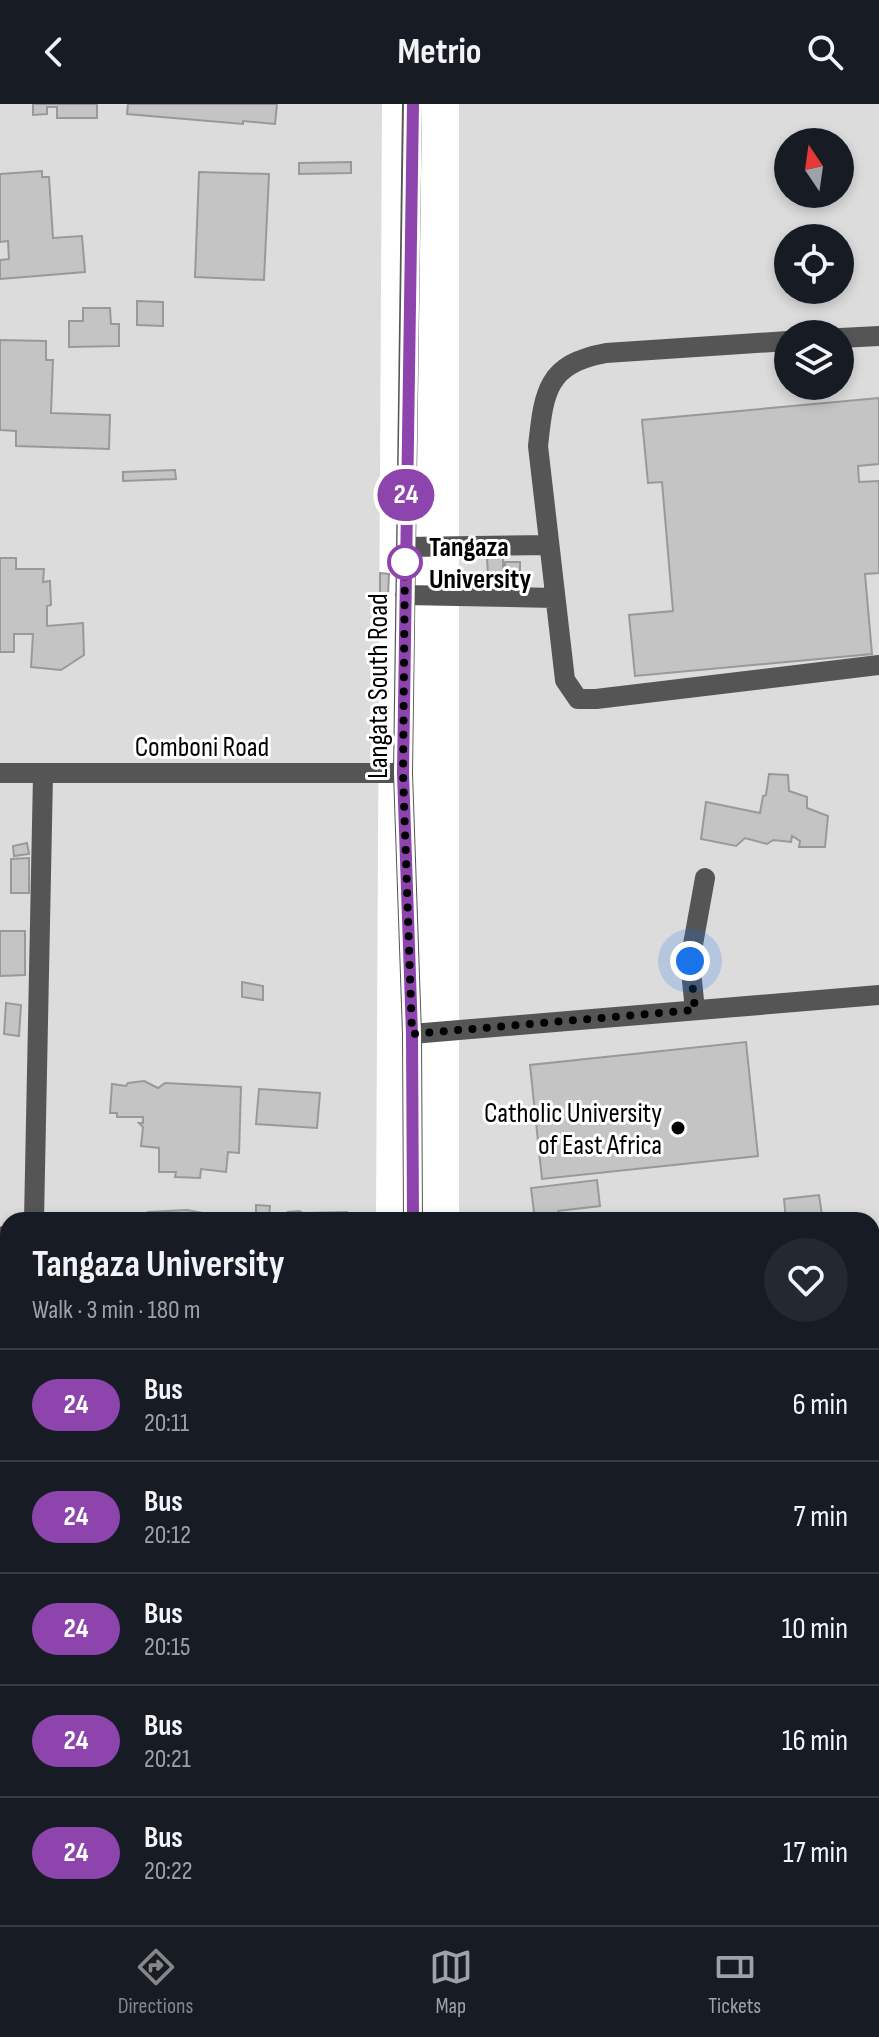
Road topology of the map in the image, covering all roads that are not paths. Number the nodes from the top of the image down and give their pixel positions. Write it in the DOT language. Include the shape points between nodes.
graph roads {
  1 [pos="412,104"];
  2 [pos="879,336"];
  3 [pos="854,337"];
  4 [pos="774,342"];
  5 [pos="549,545"];
  6 [pos="406,547"];
  7 [pos="405,595"];
  8 [pos="555,598"];
  9 [pos="879,665"];
  10 [pos="0,773"];
  11 [pos="403,773"];
  12 [pos="43,775"];
  13 [pos="705,878"];
  14 [pos="879,995"];
  15 [pos="695,1010"];
  16 [pos="412,1034"];
  17 [pos="34,1212"];
  18 [pos="413,1212"];
  1 -- 6 [label="street, Langata South Road"];
  2 -- 3 [label="street"];
  4 -- 5 [label="street" via="606,353 566,365 551,383 538,446"];
  5 -- 6 [label="street"];
  5 -- 8 [label="street"];
  6 -- 7 [label="street, Langata South Road"];
  7 -- 8 [label="street"];
  7 -- 11 [label="street, Langata South Road"];
  8 -- 9 [label="street" via="565,680 578,699"];
  10 -- 12 [label="street, Comboni Road"];
  11 -- 12 [label="street, Comboni Road"];
  11 -- 16 [label="street, Langata South Road"];
  12 -- 17 [label="street"];
  13 -- 15 [label="street" via="690,961"];
  14 -- 15 [label="street"];
  15 -- 16 [label="street"];
  16 -- 18 [label="street, Langata South Road"];
}
